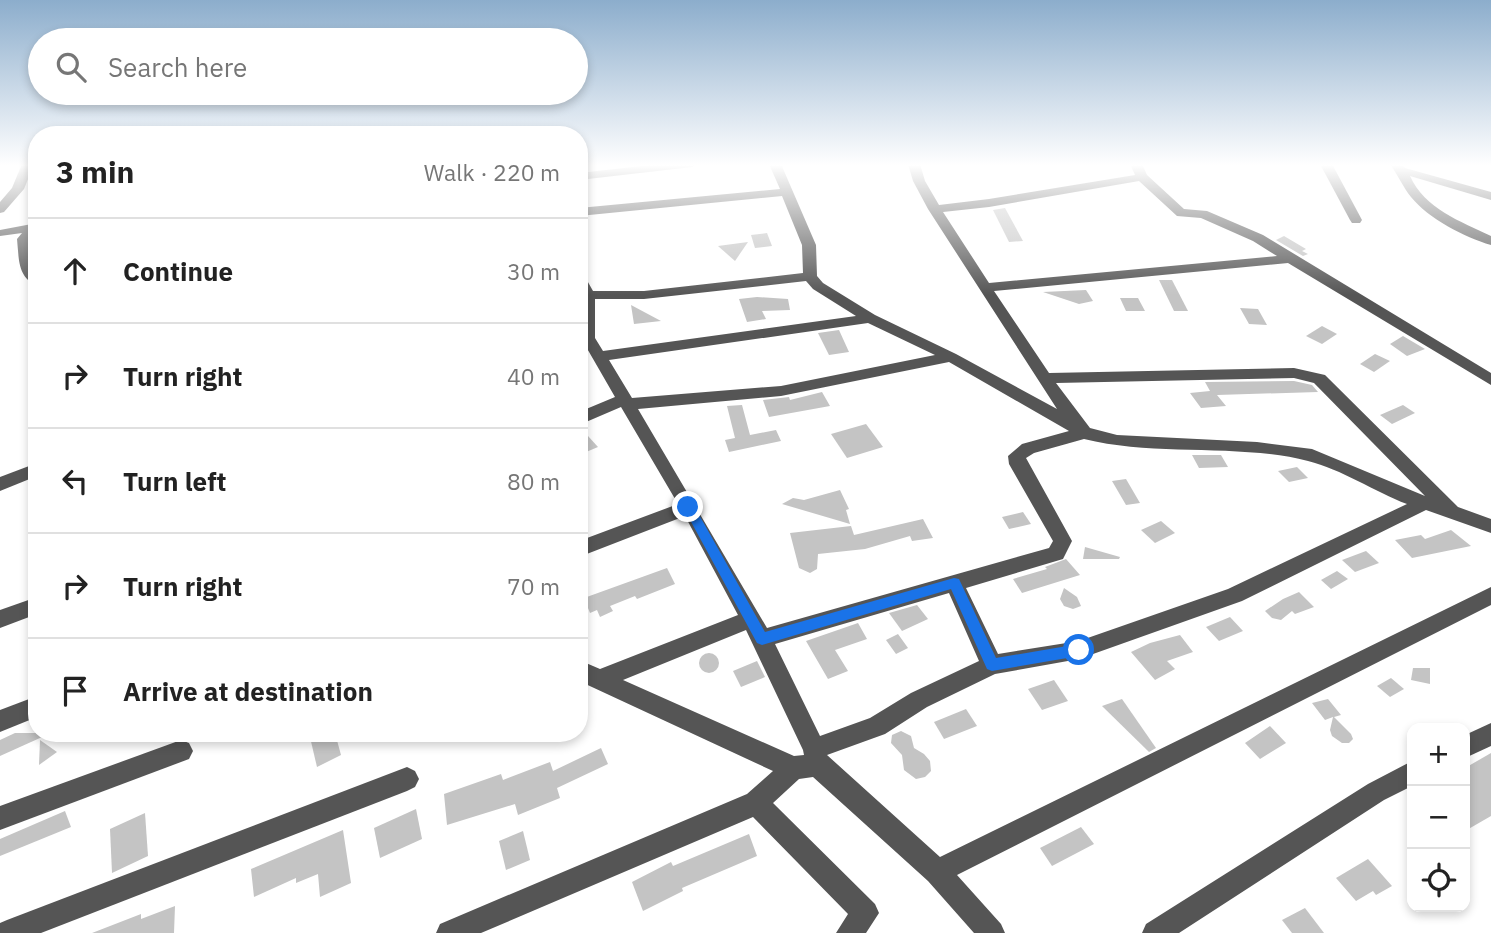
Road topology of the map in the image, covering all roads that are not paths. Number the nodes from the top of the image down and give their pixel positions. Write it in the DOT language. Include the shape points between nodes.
graph roads {
  1 [pos="625,208"];
  2 [pos="792,208"];
  3 [pos="947,208"];
  4 [pos="1176,208"];
  5 [pos="1349,208"];
  6 [pos="1427,208"];
  7 [pos="934,209"];
  8 [pos="588,211"];
  9 [pos="1356,220"];
  10 [pos="28,229"];
  11 [pos="1,232"];
  12 [pos="28,235"];
  13 [pos="1491,242"];
  14 [pos="28,256"];
  15 [pos="1290,259"];
  16 [pos="810,276"];
  17 [pos="985,288"];
  18 [pos="589,295"];
  19 [pos="588,304"];
  20 [pos="870,318"];
  21 [pos="588,344"];
  22 [pos="600,356"];
  23 [pos="951,357"];
  24 [pos="1044,378"];
  25 [pos="1491,380"];
  26 [pos="625,401"];
  27 [pos="588,415"];
  28 [pos="1084,433"];
  29 [pos="28,473"];
  30 [pos="0,484"];
  31 [pos="1425,503"];
  32 [pos="688,507"];
  33 [pos="1453,512"];
  34 [pos="1491,526"];
  35 [pos="588,546"];
  36 [pos="954,583"];
  37 [pos="1491,595"];
  38 [pos="28,608"];
  39 [pos="0,619"];
  40 [pos="751,619"];
  41 [pos="762,639"];
  42 [pos="992,664"];
  43 [pos="588,673"];
  44 [pos="602,678"];
  45 [pos="28,710"];
  46 [pos="0,721"];
  47 [pos="1491,734"];
  48 [pos="1470,744"];
  49 [pos="181,751"];
  50 [pos="808,761"];
  51 [pos="1407,776"];
  52 [pos="407,779"];
  53 [pos="756,803"];
  54 [pos="0,818"];
  55 [pos="937,872"];
  56 [pos="7,933"];
  57 [pos="449,933"];
  58 [pos="849,933"];
  59 [pos="992,933"];
  60 [pos="1155,933"];
  1 -- 8 [label="street"];
  2 -- 16 [label="street" via="808,245"];
  3 -- 7 [label="street"];
  4 -- 15 [label="street" via="1258,238"];
  5 -- 9 [label="street"];
  6 -- 13 [label="street"];
  7 -- 17 [label="street"];
  10 -- 11 [label="street"];
  12 -- 14 [label="street" via="23,239"];
  15 -- 17 [label="street"];
  15 -- 25 [label="street"];
  16 -- 18 [label="street" via="644,295"];
  16 -- 20 [label="street" via="818,286"];
  17 -- 24 [label="street"];
  18 -- 19 [label="street"];
  20 -- 22 [label="street"];
  20 -- 23 [label="street"];
  21 -- 22 [label="street"];
  22 -- 26 [label="street"];
  23 -- 26 [label="street" via="781,391"];
  23 -- 28 [label="street"];
  24 -- 28 [label="street"];
  24 -- 33 [label="street" via="1294,373 1319,379"];
  26 -- 27 [label="street"];
  26 -- 32 [label="street"];
  28 -- 31 [label="street" via="1117,441 1257,447 1311,455"];
  28 -- 36 [label="street" via="1028,448 1017,456 1063,541 1056,554"];
  29 -- 30 [label="street"];
  31 -- 33 [label="street"];
  31 -- 42 [label="street" via="1235,595 1079,650"];
  32 -- 35 [label="street"];
  32 -- 40 [label="street"];
  33 -- 34 [label="street"];
  36 -- 41 [label="street"];
  36 -- 42 [label="street"];
  37 -- 55 [label="street"];
  38 -- 39 [label="street"];
  40 -- 41 [label="street"];
  40 -- 44 [label="street"];
  41 -- 50 [label="street"];
  42 -- 50 [label="street"];
  43 -- 44 [label="street"];
  44 -- 50 [label="street"];
  45 -- 46 [label="street"];
  47 -- 48 [label="street"];
  49 -- 54 [label="street"];
  50 -- 53 [label="street"];
  50 -- 55 [label="street"];
  51 -- 60 [label="street"];
  52 -- 56 [label="street"];
  53 -- 57 [label="street"];
  53 -- 58 [label="street" via="866,913"];
  55 -- 59 [label="street"];
}
